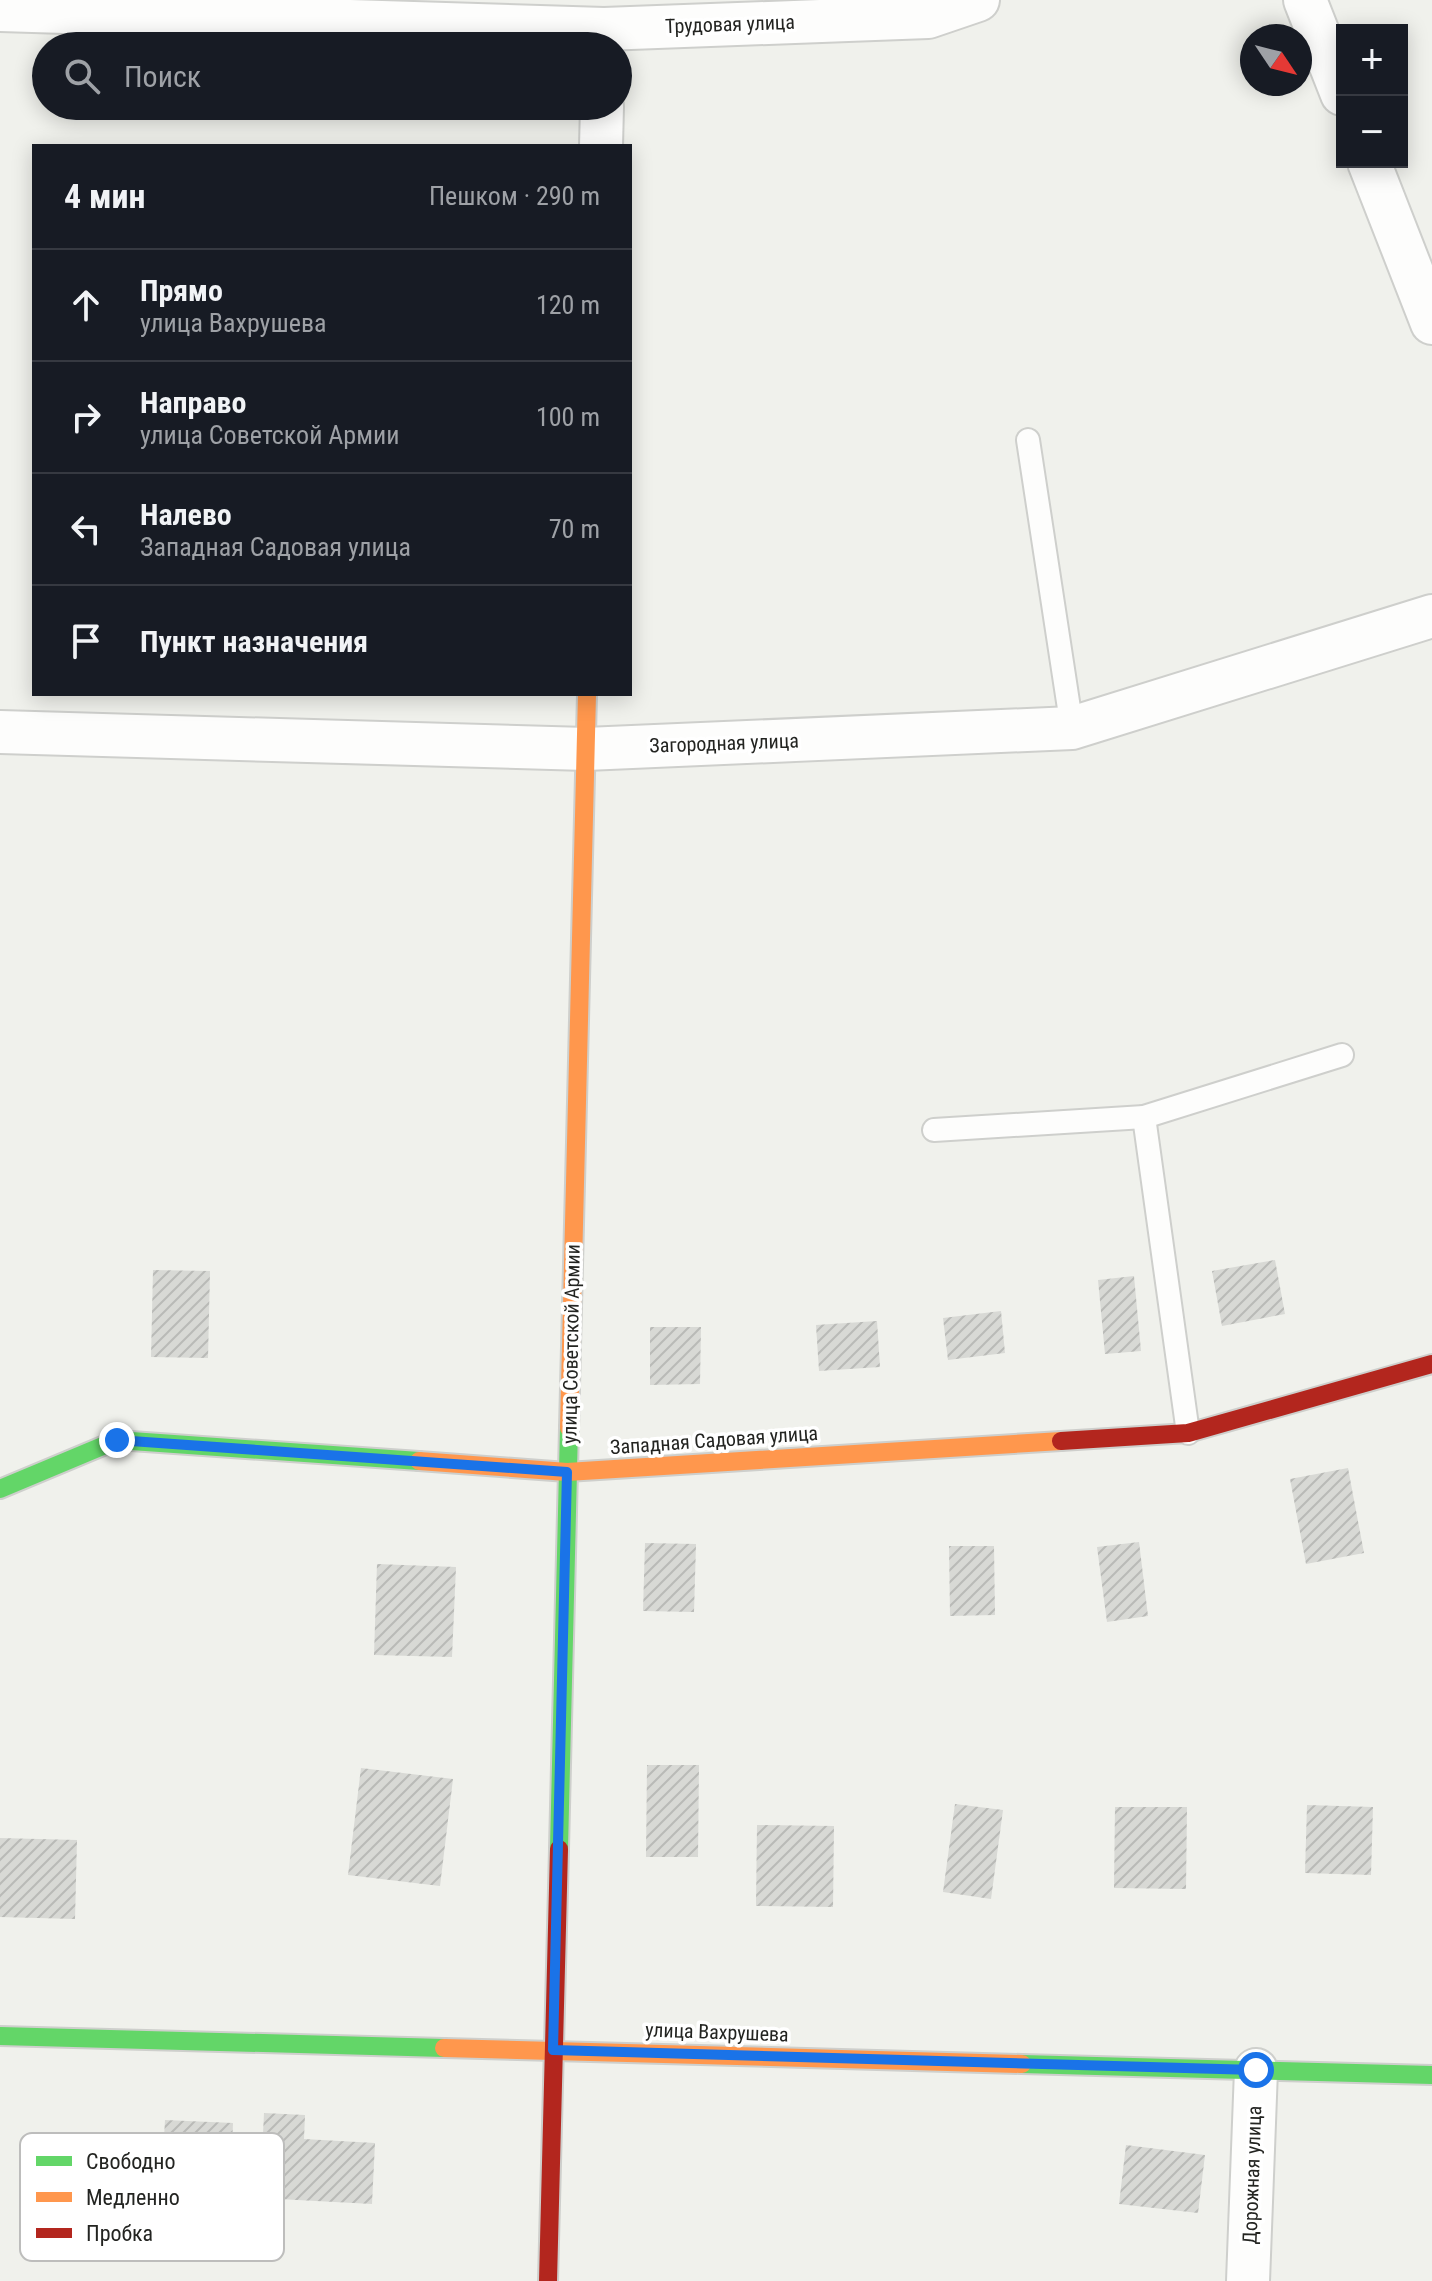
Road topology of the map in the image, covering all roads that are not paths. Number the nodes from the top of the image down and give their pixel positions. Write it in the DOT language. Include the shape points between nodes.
graph roads {
  1 [pos="978,0"];
  2 [pos="1305,0"];
  3 [pos="0,10"];
  4 [pos="604,25"];
  5 [pos="1336,79"];
  6 [pos="602,120"];
  7 [pos="601,144"];
  8 [pos="1371,168"];
  9 [pos="1432,323"];
  10 [pos="1028,440"];
  11 [pos="1432,616"];
  12 [pos="587,696"];
  13 [pos="1072,728"];
  14 [pos="0,732"];
  15 [pos="586,749"];
  16 [pos="1342,1055"];
  17 [pos="1144,1117"];
  18 [pos="934,1130"];
  19 [pos="1432,1364"];
  20 [pos="1188,1433"];
  21 [pos="567,1472"];
  22 [pos="0,1489"];
  23 [pos="0,2036"];
  24 [pos="553,2050"];
  25 [pos="1256,2070"];
  26 [pos="1432,2075"];
  27 [pos="548,2281"];
  28 [pos="1248,2281"];
  1 -- 4 [label="street, Трудовая улица" via="928,17"];
  2 -- 5 [label="street"];
  3 -- 4 [label="street, Трудовая улица"];
  6 -- 7 [label="street"];
  8 -- 9 [label="street"];
  10 -- 13 [label="lane"];
  11 -- 13 [label="street, Загородная улица"];
  12 -- 15 [label="street, улица Советской Армии"];
  13 -- 15 [label="street, Загородная улица"];
  14 -- 15 [label="street, Загородная улица"];
  15 -- 21 [label="street, улица Советской Армии"];
  16 -- 17 [label="lane"];
  17 -- 18 [label="lane"];
  17 -- 20 [label="lane"];
  19 -- 20 [label="street, Западная Садовая улица"];
  20 -- 21 [label="street, Западная Садовая улица"];
  21 -- 22 [label="street, Западная Садовая улица" via="117,1440"];
  21 -- 24 [label="street, улица Советской Армии"];
  23 -- 24 [label="street, улица Вахрушева"];
  24 -- 25 [label="street, улица Вахрушева"];
  24 -- 27 [label="street, улица Советской Армии"];
  25 -- 26 [label="street, улица Вахрушева"];
  25 -- 28 [label="street, Дорожная улица"];
}
